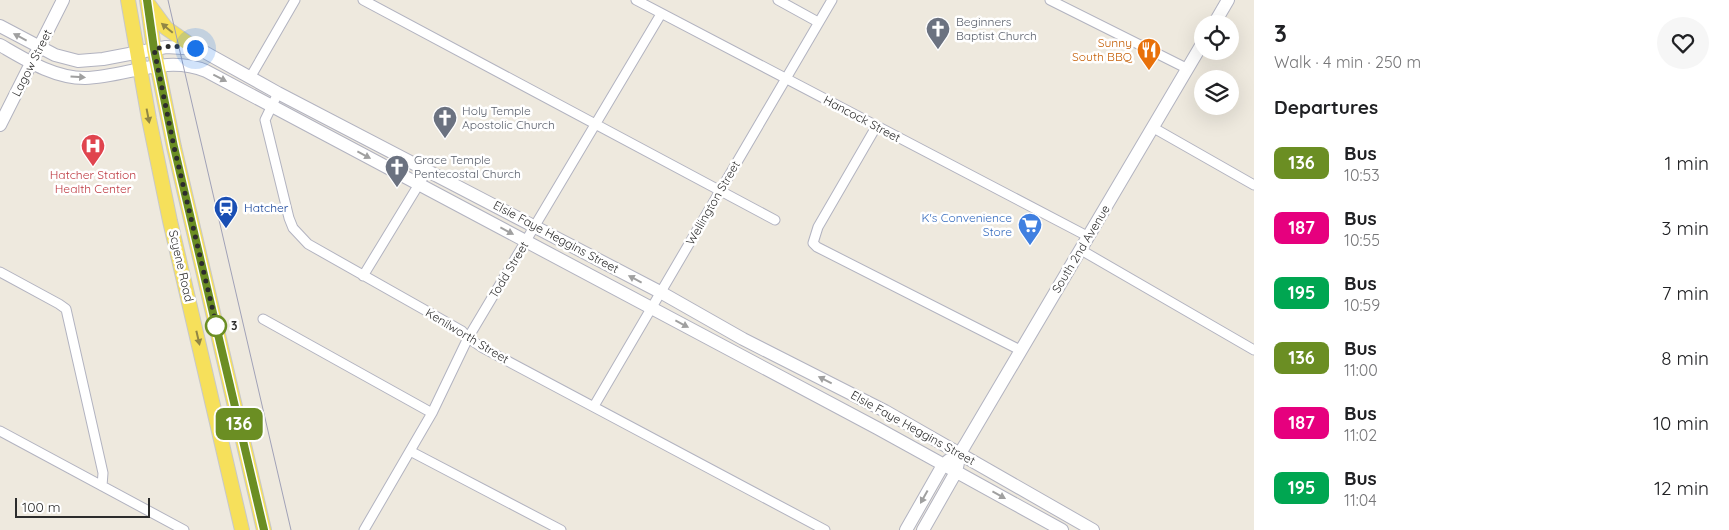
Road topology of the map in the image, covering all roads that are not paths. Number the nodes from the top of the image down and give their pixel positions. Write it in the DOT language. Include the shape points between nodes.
graph roads {
  1 [pos="63,0"];
  2 [pos="128,0"];
  3 [pos="296,0"];
  4 [pos="363,0"];
  5 [pos="636,0"];
  6 [pos="778,0"];
  7 [pos="832,0"];
  8 [pos="1050,0"];
  9 [pos="1228,0"];
  10 [pos="147,1"];
  11 [pos="661,14"];
  12 [pos="1219,15"];
  13 [pos="818,22"];
  14 [pos="0,26"];
  15 [pos="0,45"];
  16 [pos="40,47"];
  17 [pos="195,48"];
  18 [pos="154,49"];
  19 [pos="137,52"];
  20 [pos="1194,58"];
  21 [pos="32,63"];
  22 [pos="157,66"];
  23 [pos="140,68"];
  24 [pos="1188,69"];
  25 [pos="250,76"];
  26 [pos="786,79"];
  27 [pos="278,93"];
  28 [pos="272,105"];
  29 [pos="596,124"];
  30 [pos="0,125"];
  31 [pos="876,127"];
  32 [pos="1152,127"];
  33 [pos="427,171"];
  34 [pos="418,185"];
  35 [pos="1254,185"];
  36 [pos="720,190"];
  37 [pos="775,220"];
  38 [pos="535,226"];
  39 [pos="1089,236"];
  40 [pos="526,242"];
  41 [pos="1081,250"];
  42 [pos="0,272"];
  43 [pos="363,276"];
  44 [pos="187,291"];
  45 [pos="662,293"];
  46 [pos="652,308"];
  47 [pos="214,317"];
  48 [pos="263,320"];
  49 [pos="468,338"];
  50 [pos="1020,350"];
  51 [pos="1254,350"];
  52 [pos="594,406"];
  53 [pos="885,411"];
  54 [pos="432,413"];
  55 [pos="877,428"];
  56 [pos="0,431"];
  57 [pos="410,451"];
  58 [pos="960,453"];
  59 [pos="943,465"];
  60 [pos="956,472"];
  61 [pos="102,486"];
  62 [pos="1058,510"];
  63 [pos="241,528"];
  64 [pos="1053,528"];
  65 [pos="184,530"];
  66 [pos="264,530"];
  67 [pos="364,530"];
  68 [pos="561,530"];
  69 [pos="825,530"];
  70 [pos="906,530"];
  71 [pos="923,530"];
  72 [pos="1093,530"];
  1 -- 16 [label="main road, Lagow Street"];
  2 -- 19 [label="main road, Scyene Road"];
  3 -- 25 [label="street"];
  4 -- 29 [label="street"];
  5 -- 11 [label="street, Hancock Street"];
  6 -- 13 [label="street"];
  7 -- 13 [label="street, Wellington Street"];
  8 -- 24 [label="street"];
  9 -- 12 [label="main road"];
  17 -- 10 [label="main road, one-way" via="166,28"];
  10 -- 18 [label="main road, Scyene Road"];
  11 -- 26 [label="street, Hancock Street"];
  11 -- 29 [label="street, Todd Street"];
  13 -- 26 [label="street, Wellington Street"];
  16 -- 14 [label="main road, Elsie Faye Heggins Street, one-way"];
  15 -- 21 [label="main road, Elsie Faye Heggins Street"];
  16 -- 19 [label="main road, Elsie Faye Heggins Street" via="66,58 87,62"];
  16 -- 21 [label="main road, Lagow Street"];
  17 -- 18 [label="main road, Elsie Faye Heggins Street" via="171,46"];
  17 -- 25 [label="main road, Elsie Faye Heggins Street"];
  18 -- 19 [label="main road, Elsie Faye Heggins Street"];
  18 -- 22 [label="main road, Scyene Road"];
  19 -- 23 [label="main road, Scyene Road"];
  20 -- 24 [label="main road, South 2nd Avenue"];
  21 -- 23 [label="main road, Elsie Faye Heggins Street, one-way" via="54,72 86,78"];
  21 -- 30 [label="main road, Lagow Street"];
  22 -- 23 [label="main road, Elsie Faye Heggins Street"];
  22 -- 28 [label="main road, Elsie Faye Heggins Street, one-way" via="183,64 198,67"];
  22 -- 47 [label="main road, Scyene Road"];
  23 -- 44 [label="main road, Scyene Road, one-way"];
  24 -- 32 [label="main road, South 2nd Avenue"];
  25 -- 27 [label="main road, Elsie Faye Heggins Street"];
  26 -- 31 [label="street, Hancock Street"];
  26 -- 36 [label="street, Wellington Street"];
  27 -- 28 [label="street, Kenilworth Street"];
  27 -- 33 [label="main road, Elsie Faye Heggins Street"];
  28 -- 34 [label="main road, Elsie Faye Heggins Street, one-way"];
  28 -- 43 [label="street, Kenilworth Street" via="265,120 293,228 308,244"];
  29 -- 36 [label="street"];
  29 -- 38 [label="street, Todd Street"];
  31 -- 39 [label="street, Hancock Street"];
  31 -- 50 [label="street" via="818,227 813,242 817,247"];
  32 -- 35 [label="street"];
  32 -- 39 [label="main road, South 2nd Avenue"];
  33 -- 34 [label="street"];
  33 -- 38 [label="main road, Elsie Faye Heggins Street"];
  34 -- 40 [label="main road, Elsie Faye Heggins Street, one-way"];
  34 -- 43 [label="street"];
  36 -- 37 [label="street"];
  36 -- 45 [label="street, Wellington Street"];
  38 -- 40 [label="street, Todd Street"];
  45 -- 38 [label="main road, Elsie Faye Heggins Street, one-way"];
  39 -- 41 [label="main road, South 2nd Avenue"];
  40 -- 46 [label="main road, Elsie Faye Heggins Street"];
  40 -- 49 [label="street, Todd Street"];
  41 -- 50 [label="main road, South 2nd Avenue"];
  41 -- 51 [label="street"];
  42 -- 61 [label="street" via="66,309 103,473"];
  43 -- 49 [label="street, Kenilworth Street" via="462,331"];
  44 -- 47 [label="main road" via="195,291"];
  44 -- 63 [label="main road, Scyene Road, one-way"];
  45 -- 46 [label="street, Wellington Street"];
  53 -- 45 [label="main road, Elsie Faye Heggins Street, one-way" via="743,339"];
  46 -- 52 [label="street, Wellington Street"];
  46 -- 55 [label="main road, Elsie Faye Heggins Street, one-way"];
  47 -- 66 [label="main road, Scyene Road"];
  48 -- 54 [label="street"];
  49 -- 52 [label="street, Kenilworth Street"];
  49 -- 54 [label="street, Todd Street"];
  50 -- 58 [label="main road, South 2nd Avenue"];
  52 -- 69 [label="street, Kenilworth Street"];
  53 -- 55 [label="main road"];
  53 -- 58 [label="main road, Elsie Faye Heggins Street"];
  54 -- 57 [label="street, Todd Street"];
  55 -- 59 [label="main road, Elsie Faye Heggins Street"];
  56 -- 61 [label="street"];
  57 -- 67 [label="street, Todd Street"];
  57 -- 68 [label="street"];
  58 -- 59 [label="main road, South 2nd Avenue"];
  58 -- 60 [label="main road, South 2nd Avenue"];
  58 -- 62 [label="main road, Elsie Faye Heggins Street"];
  59 -- 60 [label="main road, Elsie Faye Heggins Street"];
  59 -- 70 [label="main road, South 2nd Avenue, one-way"];
  60 -- 64 [label="main road, Elsie Faye Heggins Street, one-way"];
  60 -- 71 [label="main road, South 2nd Avenue"];
  61 -- 65 [label="street"];
  62 -- 64 [label="street"];
  62 -- 72 [label="main road, Elsie Faye Heggins Street"];
}
